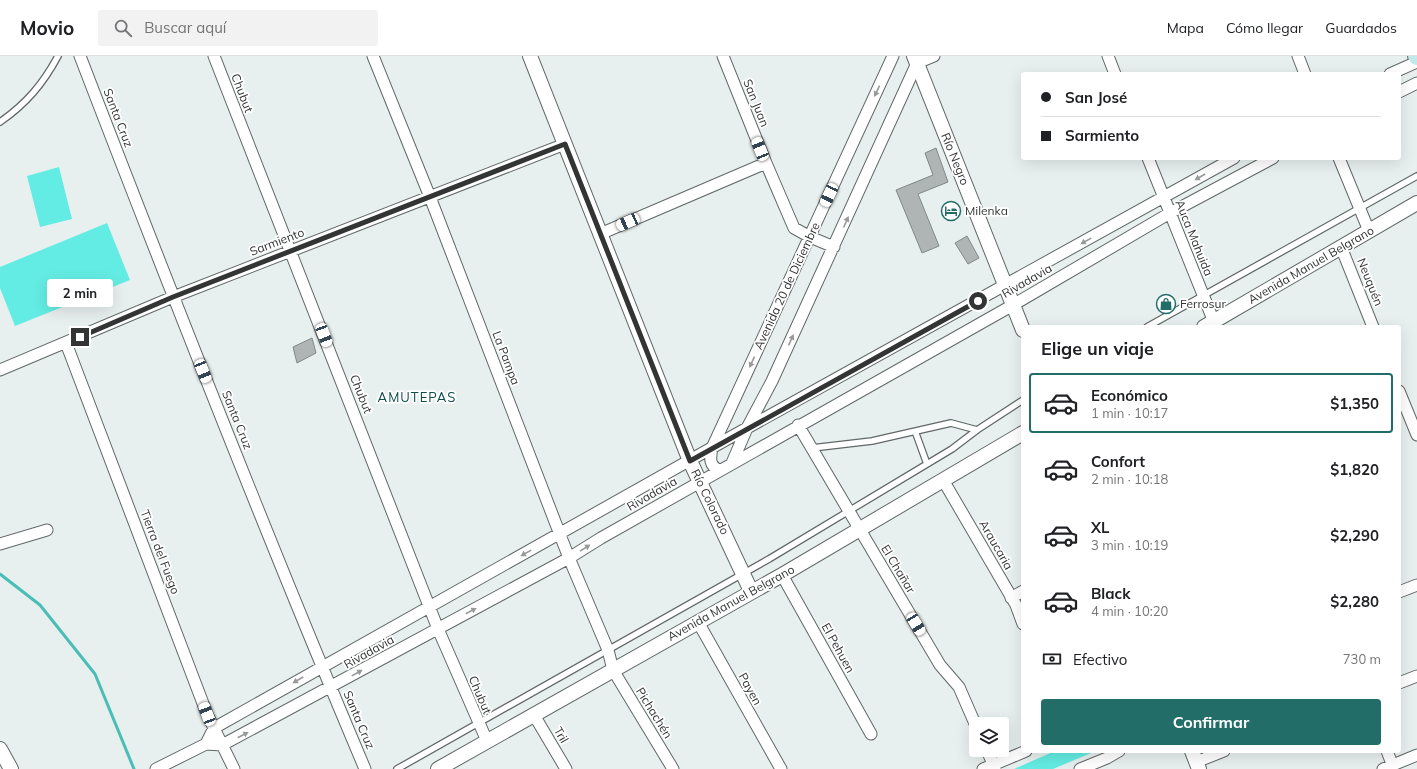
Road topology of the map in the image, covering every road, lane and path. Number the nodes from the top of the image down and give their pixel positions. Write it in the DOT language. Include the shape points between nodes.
graph roads {
  1 [pos="58,56"];
  2 [pos="80,56"];
  3 [pos="214,56"];
  4 [pos="374,56"];
  5 [pos="530,56"];
  6 [pos="723,56"];
  7 [pos="893,56"];
  8 [pos="934,56"];
  9 [pos="1108,56"];
  10 [pos="1298,56"];
  11 [pos="917,58"];
  12 [pos="1417,62"];
  13 [pos="1114,72"];
  14 [pos="1304,72"];
  15 [pos="1394,72"];
  16 [pos="1417,83"];
  17 [pos="1401,91"];
  18 [pos="0,122"];
  19 [pos="565,144"];
  20 [pos="1149,160"];
  21 [pos="1230,160"];
  22 [pos="1268,160"];
  23 [pos="1340,160"];
  24 [pos="766,163"];
  25 [pos="1417,176"];
  26 [pos="430,197"];
  27 [pos="1164,198"];
  28 [pos="1417,203"];
  29 [pos="1360,209"];
  30 [pos="1170,213"];
  31 [pos="1369,231"];
  32 [pos="600,234"];
  33 [pos="810,237"];
  34 [pos="834,247"];
  35 [pos="1341,247"];
  36 [pos="290,251"];
  37 [pos="1005,286"];
  38 [pos="1202,295"];
  39 [pos="173,297"];
  40 [pos="1013,305"];
  41 [pos="1021,325"];
  42 [pos="1151,325"];
  43 [pos="1211,325"];
  44 [pos="1373,325"];
  45 [pos="66,343"];
  46 [pos="0,370"];
  47 [pos="1401,396"];
  48 [pos="1021,401"];
  49 [pos="798,425"];
  50 [pos="747,428"];
  51 [pos="976,430"];
  52 [pos="915,431"];
  53 [pos="1021,434"];
  54 [pos="1417,435"];
  55 [pos="712,448"];
  56 [pos="812,448"];
  57 [pos="690,461"];
  58 [pos="732,463"];
  59 [pos="927,464"];
  60 [pos="719,470"];
  61 [pos="943,480"];
  62 [pos="700,481"];
  63 [pos="848,512"];
  64 [pos="46,530"];
  65 [pos="859,530"];
  66 [pos="560,534"];
  67 [pos="0,544"];
  68 [pos="569,558"];
  69 [pos="744,573"];
  70 [pos="782,575"];
  71 [pos="1417,585"];
  72 [pos="751,591"];
  73 [pos="1401,591"];
  74 [pos="1021,592"];
  75 [pos="1011,598"];
  76 [pos="430,606"];
  77 [pos="1021,620"];
  78 [pos="698,622"];
  79 [pos="438,628"];
  80 [pos="608,650"];
  81 [pos="322,666"];
  82 [pos="613,670"];
  83 [pos="1417,676"];
  84 [pos="1401,682"];
  85 [pos="331,687"];
  86 [pos="534,715"];
  87 [pos="972,717"];
  88 [pos="478,723"];
  89 [pos="214,728"];
  90 [pos="871,734"];
  91 [pos="487,741"];
  92 [pos="206,744"];
  93 [pos="222,745"];
  94 [pos="0,749"];
  95 [pos="1022,753"];
  96 [pos="1116,753"];
  97 [pos="1218,753"];
  98 [pos="1387,753"];
  99 [pos="1417,755"];
  100 [pos="989,757"];
  101 [pos="1196,761"];
  102 [pos="455,765"];
  103 [pos="991,768"];
  104 [pos="1390,768"];
  105 [pos="12,769"];
  106 [pos="156,769"];
  107 [pos="234,769"];
  108 [pos="365,769"];
  109 [pos="397,769"];
  110 [pos="438,769"];
  111 [pos="566,769"];
  112 [pos="673,769"];
  113 [pos="780,769"];
  114 [pos="1080,769"];
  1 -- 18 [label="lane" via="33,95"];
  2 -- 39 [label="street, Santa Cruz"];
  3 -- 36 [label="street, Chubut"];
  4 -- 26 [label="street, La Pampa"];
  5 -- 19 [label="street, Río Colorado"];
  6 -- 24 [label="street, San Juan"];
  7 -- 33 [label="street, Avenida 20 de Diciembre, one-way"];
  8 -- 11 [label="street"];
  9 -- 13 [label="street"];
  10 -- 14 [label="street"];
  34 -- 11 [label="street, one-way"];
  11 -- 37 [label="street, Río Negro"];
  12 -- 15 [label="street"];
  16 -- 17 [label="street"];
  19 -- 26 [label="street, Sarmiento"];
  19 -- 32 [label="street, Río Colorado"];
  20 -- 27 [label="street, Auca Mahuida"];
  21 -- 27 [label="street, Rivadavia, one-way"];
  22 -- 30 [label="street, Rivadavia"];
  23 -- 29 [label="street"];
  24 -- 32 [label="street"];
  24 -- 33 [label="street, San Juan" via="794,228"];
  25 -- 29 [label="lane"];
  26 -- 36 [label="street, Sarmiento"];
  26 -- 66 [label="street, La Pampa"];
  27 -- 30 [label="street, Auca Mahuida"];
  27 -- 37 [label="street, Rivadavia, one-way"];
  28 -- 31 [label="street, Avenida Manuel Belgrano"];
  29 -- 31 [label="street"];
  29 -- 38 [label="lane"];
  30 -- 38 [label="street, Auca Mahuida"];
  30 -- 40 [label="street, Rivadavia"];
  31 -- 35 [label="street, Avenida Manuel Belgrano"];
  32 -- 57 [label="street, Río Colorado"];
  33 -- 34 [label="street, San Juan"];
  33 -- 55 [label="street, Avenida 20 de Diciembre, one-way"];
  50 -- 34 [label="street, one-way" via="772,381"];
  35 -- 43 [label="street, Avenida Manuel Belgrano"];
  35 -- 44 [label="street, Neuquén"];
  36 -- 39 [label="street, Sarmiento"];
  36 -- 76 [label="street, Chubut"];
  37 -- 40 [label="street, Río Negro"];
  37 -- 50 [label="street, Rivadavia"];
  38 -- 42 [label="lane"];
  38 -- 43 [label="street, Auca Mahuida"];
  39 -- 45 [label="street, Sarmiento"];
  39 -- 81 [label="street, Santa Cruz"];
  40 -- 41 [label="street, Río Negro"];
  40 -- 49 [label="street, Rivadavia"];
  45 -- 46 [label="street, Sarmiento"];
  45 -- 89 [label="street, Tierra del Fuego"];
  47 -- 54 [label="street"];
  48 -- 51 [label="lane"];
  49 -- 56 [label="street, El Chañar"];
  49 -- 58 [label="street, Rivadavia"];
  50 -- 55 [label="street, Rivadavia"];
  50 -- 58 [label="street"];
  51 -- 52 [label="lane" via="951,423"];
  51 -- 59 [label="lane"];
  52 -- 56 [label="lane"];
  52 -- 59 [label="lane"];
  53 -- 61 [label="street, Avenida Manuel Belgrano"];
  55 -- 57 [label="street, Rivadavia"];
  55 -- 60 [label="street, Avenida 20 de Diciembre" via="711,462 714,468"];
  56 -- 63 [label="street, El Chañar"];
  57 -- 62 [label="street, Río Colorado"];
  57 -- 66 [label="street, Rivadavia"];
  58 -- 60 [label="street, Rivadavia"];
  59 -- 63 [label="lane"];
  60 -- 62 [label="street, Rivadavia"];
  61 -- 65 [label="street, Avenida Manuel Belgrano"];
  61 -- 75 [label="street, Araucaria"];
  68 -- 62 [label="street, Rivadavia, one-way"];
  62 -- 69 [label="street, Río Colorado"];
  63 -- 65 [label="street, El Chañar"];
  63 -- 69 [label="lane"];
  64 -- 67 [label="street"];
  65 -- 70 [label="street, Avenida Manuel Belgrano"];
  65 -- 87 [label="street, El Chañar" via="940,665 959,688"];
  66 -- 68 [label="street, La Pampa"];
  66 -- 76 [label="street, Rivadavia, one-way"];
  79 -- 68 [label="street, Rivadavia, one-way"];
  68 -- 80 [label="street, La Pampa"];
  69 -- 72 [label="street, Río Colorado"];
  69 -- 80 [label="lane"];
  70 -- 72 [label="street, Avenida Manuel Belgrano"];
  70 -- 90 [label="street, El Pehuen"];
  71 -- 73 [label="street"];
  72 -- 78 [label="street, Avenida Manuel Belgrano"];
  74 -- 75 [label="street"];
  75 -- 77 [label="street, Araucaria"];
  76 -- 79 [label="street, Chubut"];
  76 -- 81 [label="street, Rivadavia"];
  78 -- 82 [label="street, Avenida Manuel Belgrano"];
  78 -- 113 [label="street, Payen"];
  85 -- 79 [label="street, Rivadavia, one-way"];
  79 -- 88 [label="street, Chubut"];
  80 -- 82 [label="street, La Pampa"];
  80 -- 88 [label="lane"];
  81 -- 85 [label="street, Santa Cruz"];
  81 -- 89 [label="street, Rivadavia, one-way"];
  82 -- 86 [label="street, Avenida Manuel Belgrano"];
  82 -- 112 [label="street, Pichachén"];
  83 -- 84 [label="street"];
  93 -- 85 [label="street, Rivadavia, one-way"];
  85 -- 108 [label="street, Santa Cruz"];
  86 -- 91 [label="street, Avenida Manuel Belgrano"];
  86 -- 111 [label="street, Tril"];
  88 -- 91 [label="street, Chubut"];
  88 -- 109 [label="lane"];
  89 -- 92 [label="street"];
  89 -- 93 [label="street, Tierra del Fuego"];
  91 -- 102 [label="street, Avenida Manuel Belgrano"];
  92 -- 93 [label="street"];
  92 -- 106 [label="street"];
  93 -- 107 [label="street, Tierra del Fuego"];
  94 -- 105 [label="street"];
  95 -- 103 [label="street"];
  96 -- 114 [label="street"];
  97 -- 101 [label="street"];
  98 -- 104 [label="street"];
  99 -- 104 [label="street"];
  100 -- 103 [label="street"];
  102 -- 110 [label="street, Avenida Manuel Belgrano"];
}
